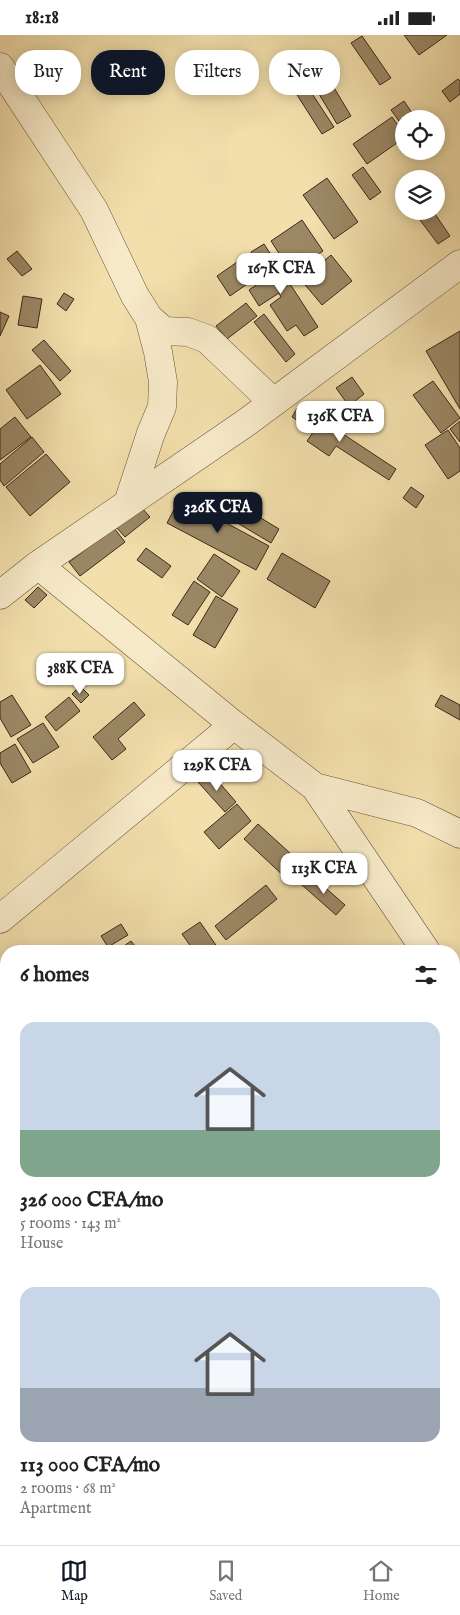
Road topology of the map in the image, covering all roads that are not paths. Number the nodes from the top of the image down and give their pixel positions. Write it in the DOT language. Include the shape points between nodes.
graph roads {
  1 [pos="0,67"];
  2 [pos="460,264"];
  3 [pos="149,318"];
  4 [pos="273,402"];
  5 [pos="128,503"];
  6 [pos="38,565"];
  7 [pos="0,595"];
  8 [pos="234,725"];
  9 [pos="314,787"];
  10 [pos="460,834"];
  11 [pos="0,919"];
  12 [pos="422,945"];
  1 -- 3 [label="street" via="94,210"];
  2 -- 4 [label="street"];
  3 -- 4 [label="street" via="164,331 188,333 206,339"];
  3 -- 5 [label="street" via="163,382 162,407"];
  4 -- 5 [label="street"];
  5 -- 6 [label="street"];
  6 -- 7 [label="street"];
  6 -- 8 [label="street"];
  8 -- 9 [label="street"];
  8 -- 11 [label="street"];
  9 -- 10 [label="street" via="418,813"];
  9 -- 12 [label="street"];
}
